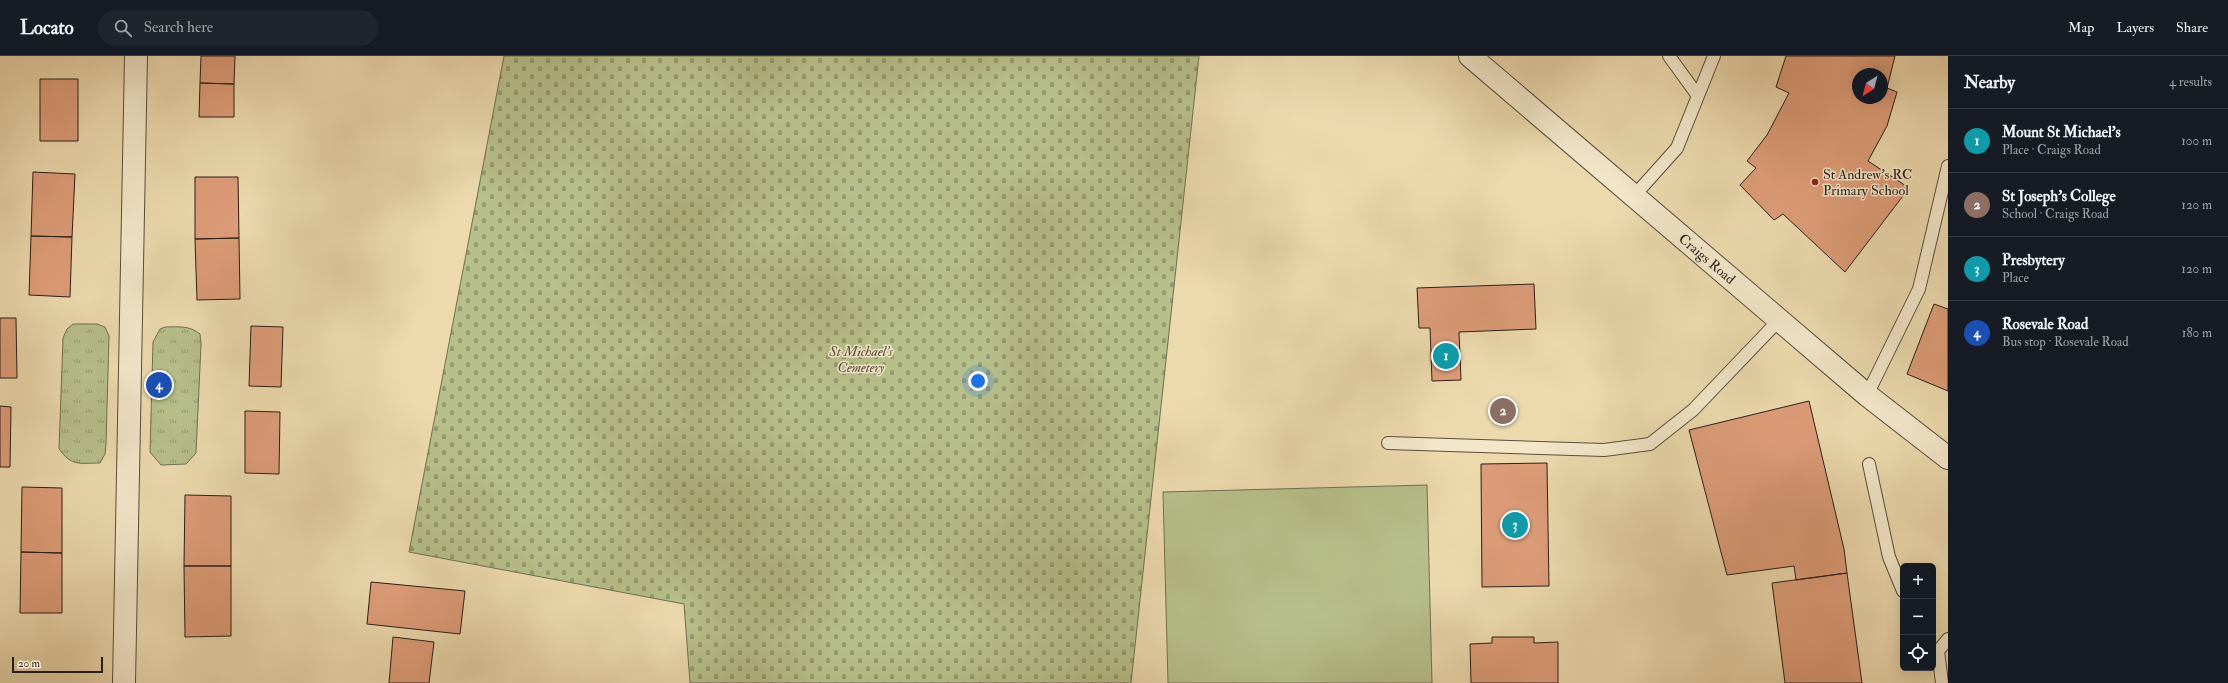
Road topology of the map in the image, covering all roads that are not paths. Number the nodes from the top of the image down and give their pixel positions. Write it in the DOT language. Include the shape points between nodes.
graph roads {
  1 [pos="136,56"];
  2 [pos="1470,56"];
  3 [pos="1669,56"];
  4 [pos="1714,56"];
  5 [pos="1698,96"];
  6 [pos="1948,166"];
  7 [pos="1634,196"];
  8 [pos="1780,319"];
  9 [pos="1867,395"];
  10 [pos="1388,443"];
  11 [pos="1948,458"];
  12 [pos="1869,464"];
  13 [pos="1900,584"];
  14 [pos="1948,639"];
  15 [pos="1936,648"];
  16 [pos="124,683"];
  17 [pos="1942,683"];
  1 -- 16 [label="street"];
  2 -- 7 [label="street, Craigs Road"];
  3 -- 5 [label="lane"];
  4 -- 5 [label="lane"];
  5 -- 7 [label="lane" via="1677,148"];
  6 -- 9 [label="lane" via="1919,289"];
  7 -- 8 [label="street, Craigs Road"];
  8 -- 9 [label="street, Craigs Road"];
  8 -- 10 [label="lane" via="1693,410 1650,444 1604,450"];
  9 -- 11 [label="street, Craigs Road"];
  12 -- 13 [label="lane" via="1889,557"];
  14 -- 15 [label="lane"];
  15 -- 17 [label="lane"];
}
